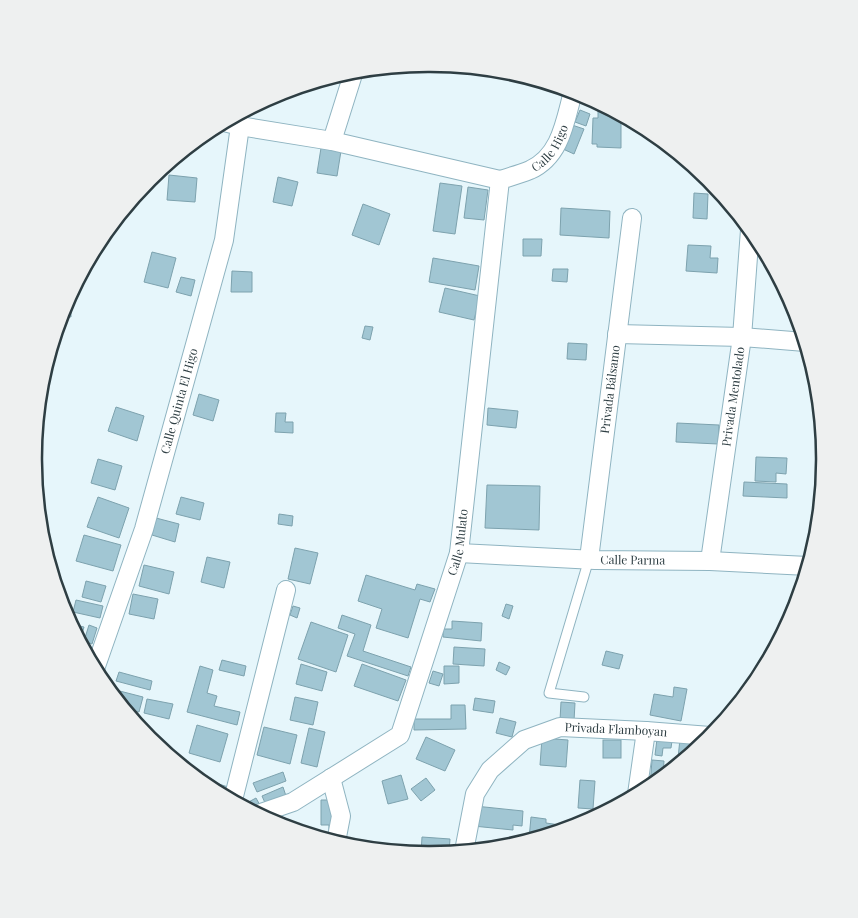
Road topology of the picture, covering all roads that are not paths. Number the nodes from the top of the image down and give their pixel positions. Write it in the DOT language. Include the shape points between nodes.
graph roads {
  1 [pos="351,81"];
  2 [pos="571,100"];
  3 [pos="235,125"];
  4 [pos="232,127"];
  5 [pos="332,141"];
  6 [pos="500,180"];
  7 [pos="632,218"];
  8 [pos="749,243"];
  9 [pos="617,334"];
  10 [pos="742,337"];
  11 [pos="797,341"];
  12 [pos="459,553"];
  13 [pos="588,560"];
  14 [pos="710,561"];
  15 [pos="800,566"];
  16 [pos="286,590"];
  17 [pos="98,659"];
  18 [pos="584,697"];
  19 [pos="646,731"];
  20 [pos="699,735"];
  21 [pos="331,778"];
  22 [pos="638,784"];
  23 [pos="235,793"];
  24 [pos="268,810"];
  25 [pos="337,834"];
  26 [pos="465,844"];
  1 -- 5 [label="street"];
  2 -- 6 [label="street, Calle Higo" via="560,138 548,158 531,170"];
  3 -- 5 [label="street"];
  4 -- 17 [label="street, Calle Quinta El Higo" via="224,240 144,529"];
  5 -- 6 [label="street"];
  6 -- 12 [label="street, Calle Mulato"];
  7 -- 9 [label="street, Privada Bálsamo"];
  8 -- 10 [label="street, Privada Mentolado"];
  9 -- 10 [label="street"];
  9 -- 13 [label="street, Privada Bálsamo"];
  10 -- 11 [label="street"];
  10 -- 14 [label="street, Privada Mentolado"];
  12 -- 13 [label="street, Calle Parma"];
  12 -- 21 [label="street, Calle Mulato" via="400,735"];
  13 -- 14 [label="street, Calle Parma"];
  13 -- 18 [label="lane" via="550,693"];
  14 -- 15 [label="street, Calle Parma"];
  16 -- 23 [label="street"];
  19 -- 20 [label="street, Privada Flamboyan"];
  19 -- 22 [label="street"];
  19 -- 26 [label="street, Privada Flamboyan" via="560,727 524,740 490,770 475,794"];
  21 -- 24 [label="street, Calle Mulato" via="293,802"];
  21 -- 25 [label="street" via="340,816"];
}
